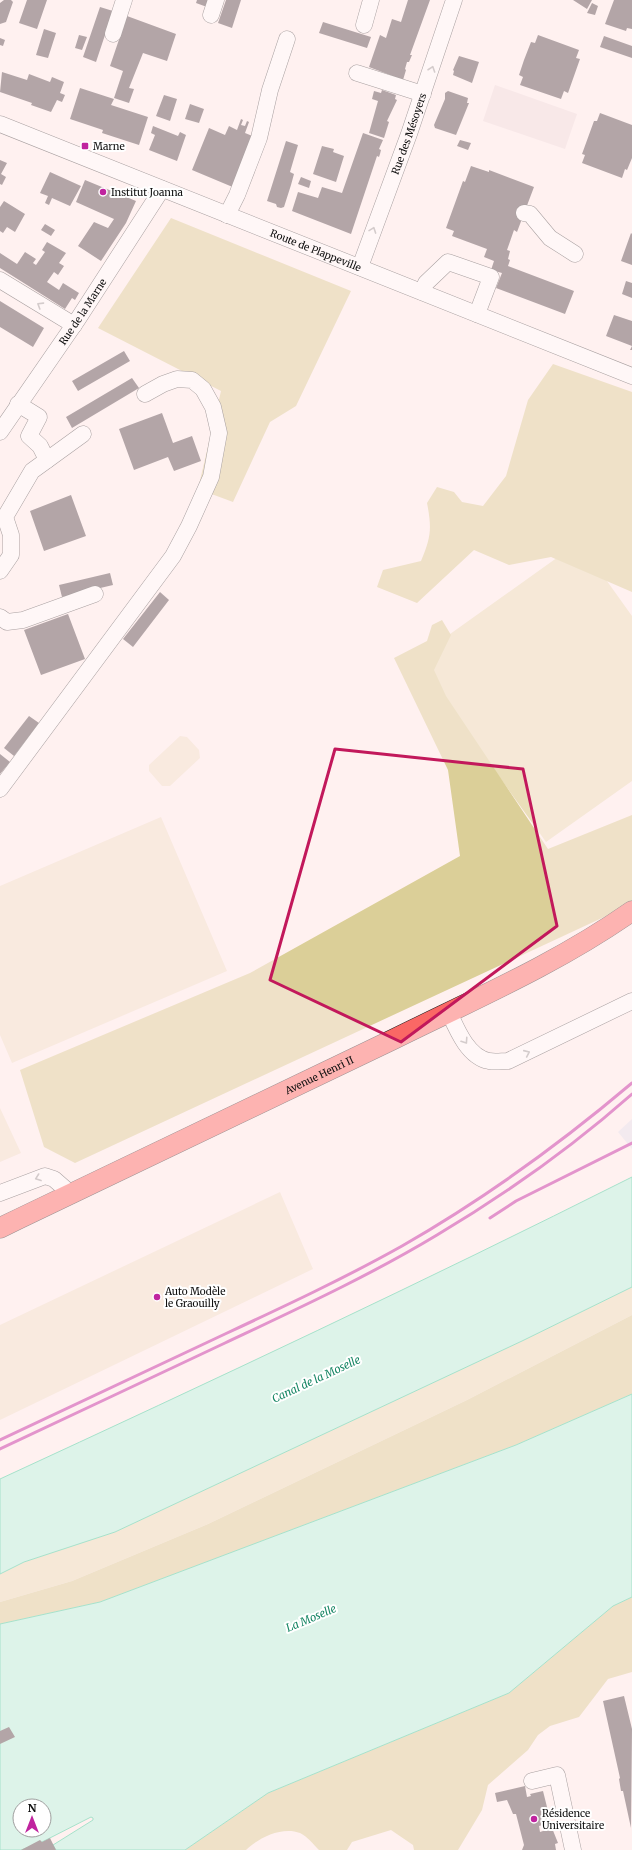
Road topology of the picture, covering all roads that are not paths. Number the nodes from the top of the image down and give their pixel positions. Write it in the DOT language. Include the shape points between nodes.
graph roads {
  1 [pos="124,0"];
  2 [pos="216,0"];
  3 [pos="371,0"];
  4 [pos="454,0"];
  5 [pos="211,16"];
  6 [pos="364,25"];
  7 [pos="113,34"];
  8 [pos="287,40"];
  9 [pos="357,73"];
  10 [pos="423,94"];
  11 [pos="0,124"];
  12 [pos="162,189"];
  13 [pos="524,213"];
  14 [pos="227,215"];
  15 [pos="575,254"];
  16 [pos="360,267"];
  17 [pos="0,280"];
  18 [pos="422,292"];
  19 [pos="477,314"];
  20 [pos="74,325"];
  21 [pos="632,376"];
  22 [pos="145,394"];
  23 [pos="18,404"];
  24 [pos="2,424"];
  25 [pos="83,434"];
  26 [pos="29,436"];
  27 [pos="47,460"];
  28 [pos="0,571"];
  29 [pos="95,594"];
  30 [pos="0,617"];
  31 [pos="0,789"];
  32 [pos="632,911"];
  33 [pos="632,1001"];
  34 [pos="449,1012"];
  35 [pos="0,1193"];
  36 [pos="70,1193"];
  37 [pos="0,1228"];
  38 [pos="532,1781"];
  39 [pos="573,1850"];
  1 -- 7 [label="street"];
  2 -- 5 [label="street"];
  3 -- 6 [label="street"];
  10 -- 4 [label="street, Rue des Mésoyers, one-way"];
  8 -- 14 [label="street" via="270,90 259,138"];
  9 -- 10 [label="street"];
  16 -- 10 [label="street, Rue des Mésoyers, one-way"];
  11 -- 12 [label="street, Route de Plappeville"];
  12 -- 14 [label="street, Route de Plappeville"];
  12 -- 20 [label="street, Rue de la Marne"];
  13 -- 15 [label="street" via="530,214 550,238"];
  14 -- 16 [label="street, Route de Plappeville"];
  16 -- 18 [label="street, Route de Plappeville"];
  20 -- 17 [label="street, one-way"];
  18 -- 19 [label="street, Route de Plappeville"];
  18 -- 19 [label="street" via="426,284 448,262 491,277"];
  19 -- 21 [label="street, Route de Plappeville"];
  20 -- 23 [label="street, Rue de la Marne"];
  22 -- 31 [label="street" via="177,379 192,380 203,389 212,407 218,433 211,477 190,526 173,556"];
  23 -- 24 [label="street, Rue de la Marne"];
  23 -- 26 [label="street" via="39,417"];
  24 -- 26 [label="street"];
  25 -- 27 [label="street"];
  26 -- 27 [label="street" via="40,446"];
  27 -- 28 [label="street" via="32,471 5,517 11,535 11,554"];
  29 -- 30 [label="street" via="23,620 7,622"];
  32 -- 34 [label="main road, Avenue Henri II" via="566,954"];
  34 -- 33 [label="street, one-way" via="474,1054 490,1061 508,1061"];
  34 -- 36 [label="main road, Avenue Henri II" via="211,1128"];
  36 -- 35 [label="street, one-way" via="54,1178 45,1176"];
  36 -- 37 [label="main road, Avenue Henri II"];
  38 -- 39 [label="street" via="557,1775"];
}
